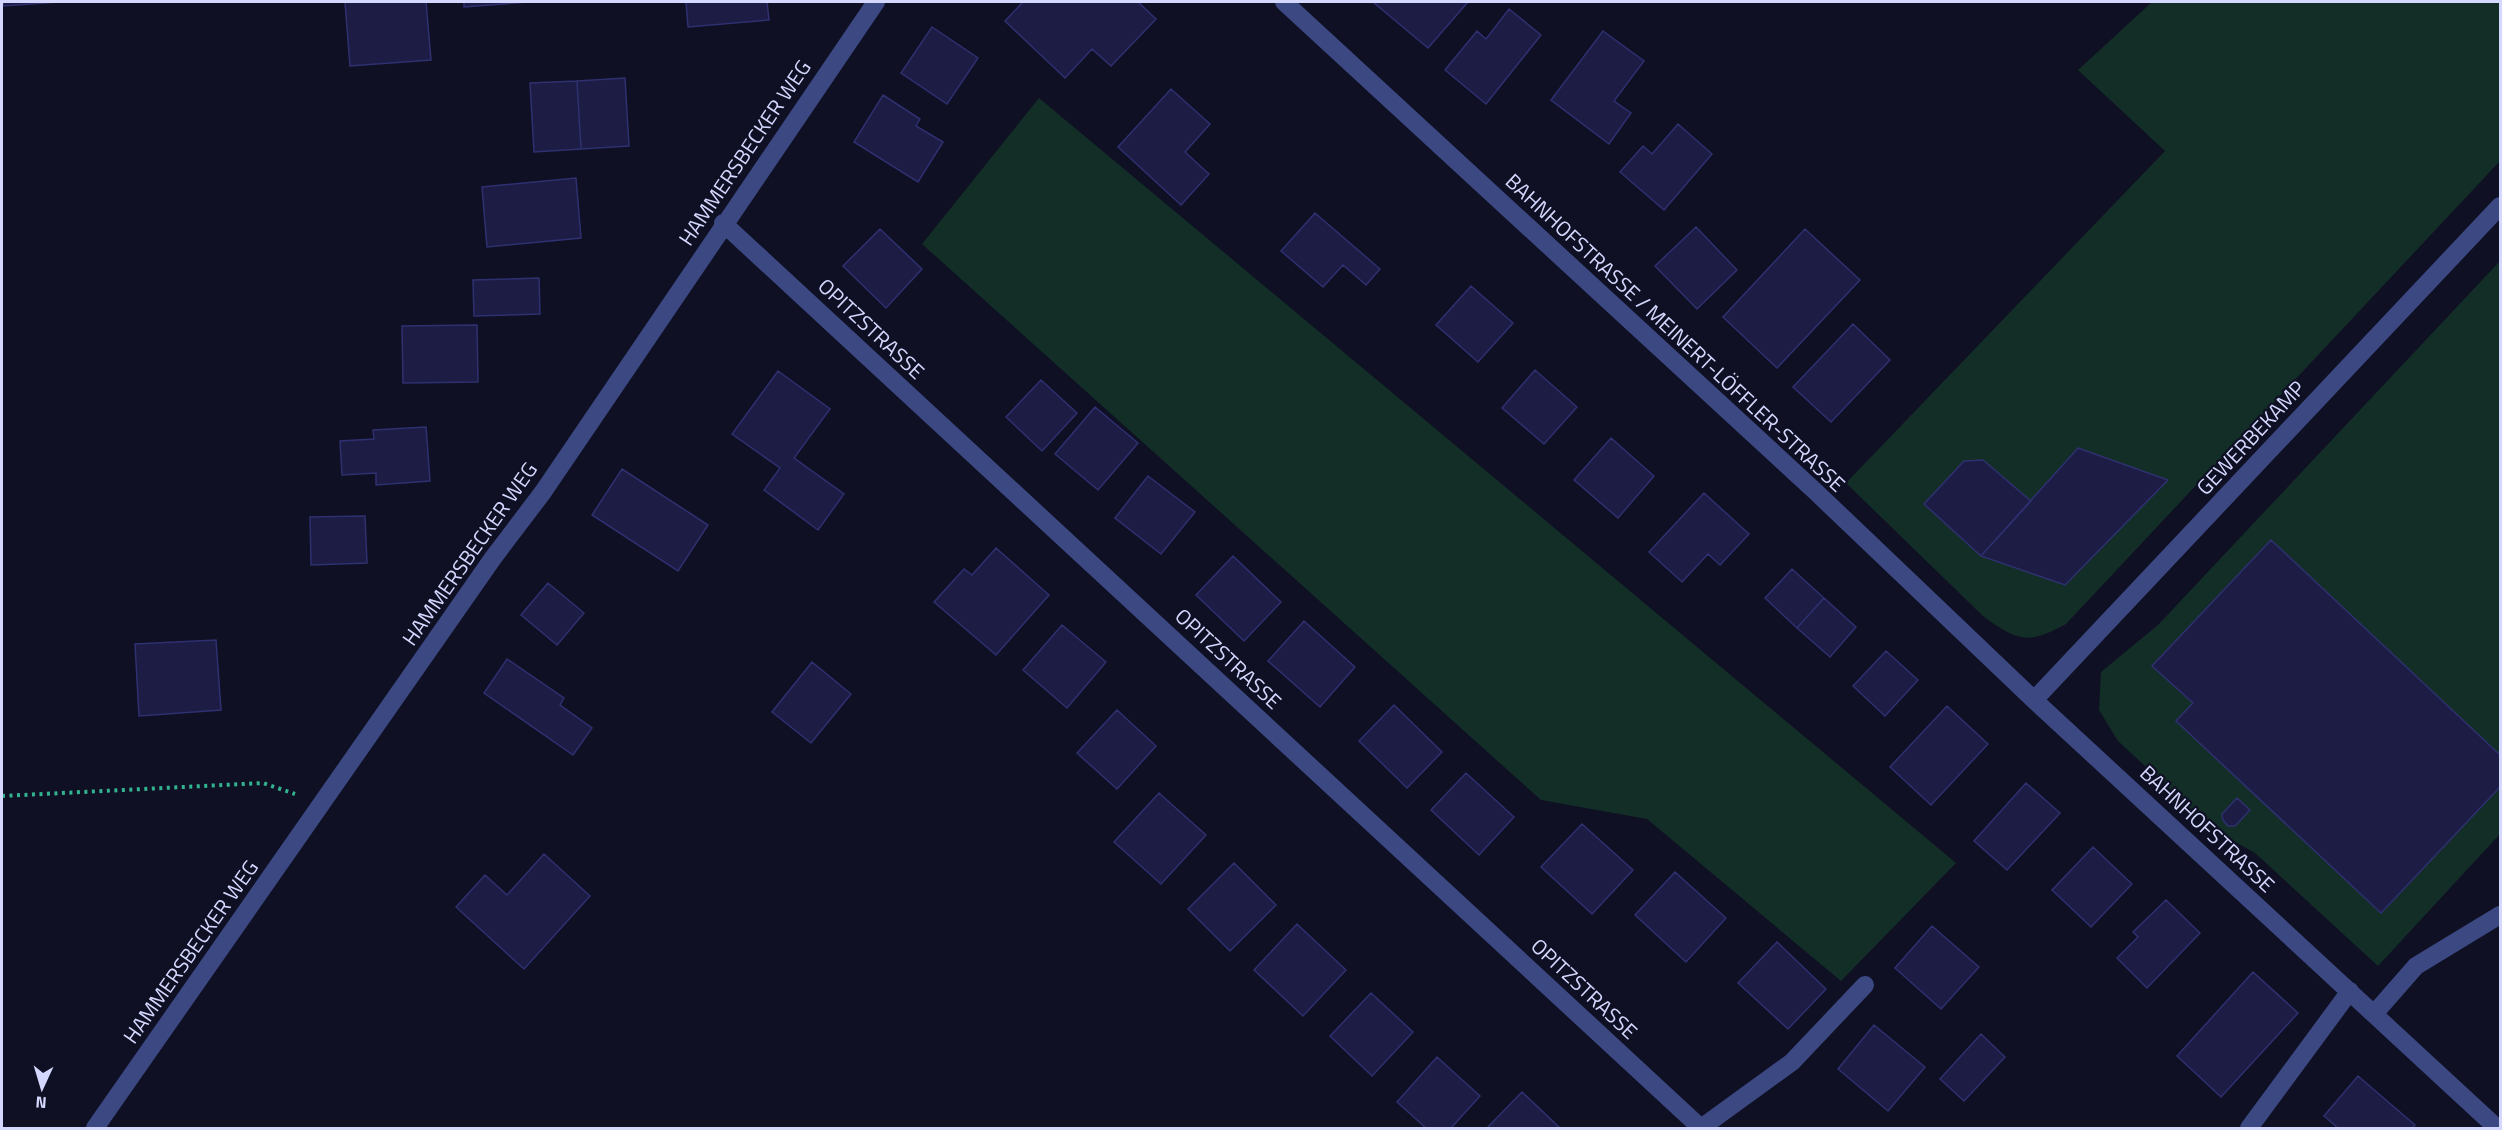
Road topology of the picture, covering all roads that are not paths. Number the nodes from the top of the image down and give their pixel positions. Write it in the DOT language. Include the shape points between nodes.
graph roads {
  1 [pos="876,2"];
  2 [pos="1284,2"];
  3 [pos="2500,206"];
  4 [pos="723,223"];
  5 [pos="2034,700"];
  6 [pos="2500,915"];
  7 [pos="1865,986"];
  8 [pos="2350,991"];
  9 [pos="2374,1014"];
  10 [pos="95,1128"];
  11 [pos="1701,1128"];
  12 [pos="2249,1128"];
  13 [pos="2497,1128"];
  1 -- 4 [label="street, HAMMERSBECKER WEG"];
  2 -- 5 [label="street, BAHNHOFSTRASSE / MEINERT-LÖFFLER-STRASSE" via="1816,492"];
  3 -- 5 [label="street, GEWERBEKAMP"];
  4 -- 10 [label="street, HAMMERSBECKER WEG" via="543,492"];
  4 -- 11 [label="street, OPITZSTRASSE"];
  5 -- 8 [label="street, BAHNHOFSTRASSE"];
  6 -- 9 [label="street" via="2416,966"];
  7 -- 11 [label="street" via="1792,1062"];
  8 -- 9 [label="street, BAHNHOFSTRASSE"];
  8 -- 12 [label="street"];
  9 -- 13 [label="street, BAHNHOFSTRASSE"];
}
